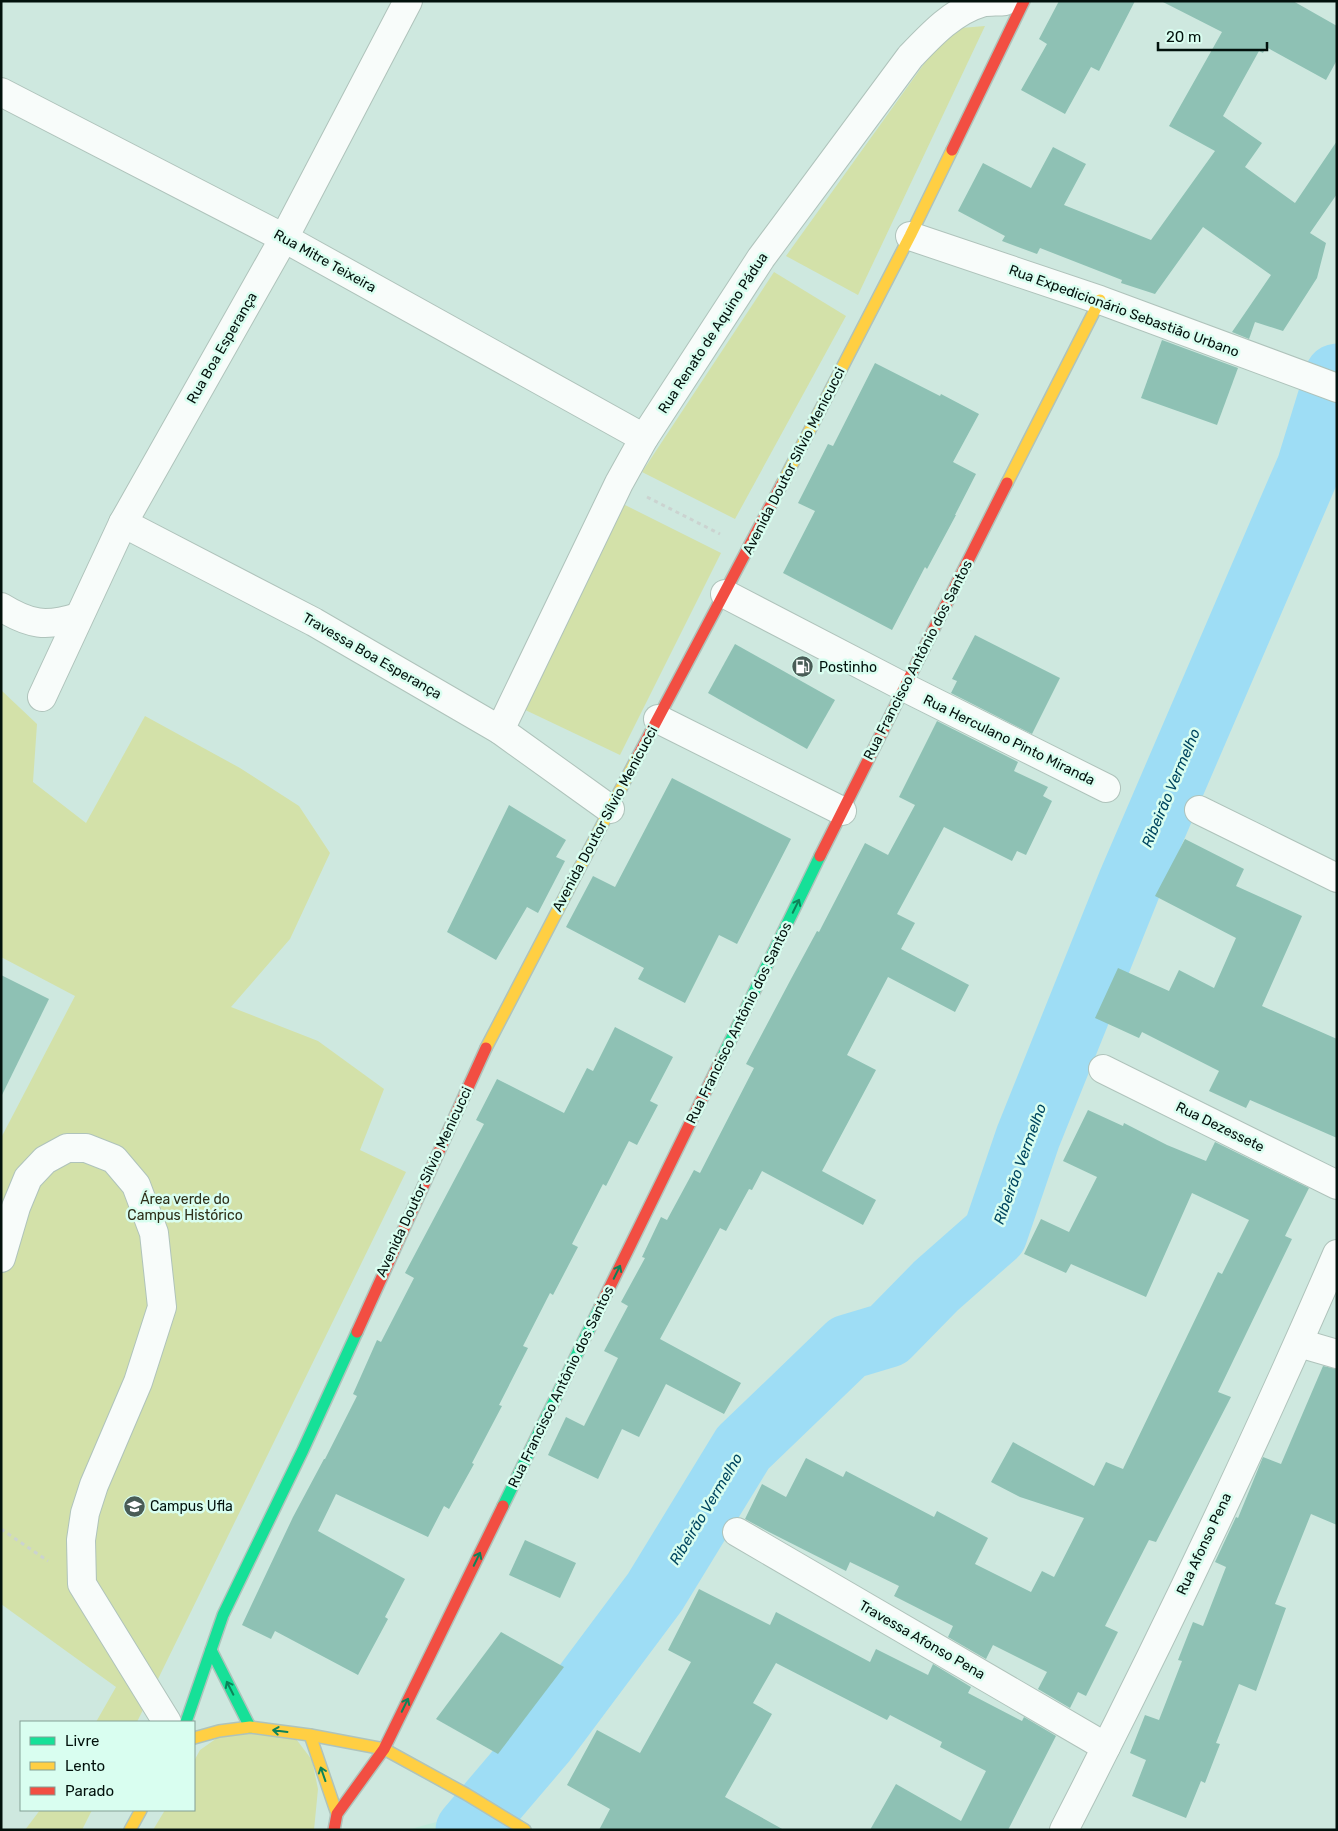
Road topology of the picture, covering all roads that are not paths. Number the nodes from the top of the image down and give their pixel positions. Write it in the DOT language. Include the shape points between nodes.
graph roads {
  1 [pos="408,1"];
  2 [pos="1005,1"];
  3 [pos="1024,1"];
  4 [pos="1,92"];
  5 [pos="910,236"];
  6 [pos="284,238"];
  7 [pos="1100,300"];
  8 [pos="1337,388"];
  9 [pos="644,438"];
  10 [pos="122,523"];
  11 [pos="725,594"];
  12 [pos="1,607"];
  13 [pos="78,617"];
  14 [pos="904,687"];
  15 [pos="42,698"];
  16 [pos="658,719"];
  17 [pos="500,730"];
  18 [pos="1106,788"];
  19 [pos="610,809"];
  20 [pos="1199,810"];
  21 [pos="842,811"];
  22 [pos="1337,878"];
  23 [pos="1103,1069"];
  24 [pos="1337,1184"];
  25 [pos="1337,1254"];
  26 [pos="1,1258"];
  27 [pos="1298,1342"];
  28 [pos="1337,1354"];
  29 [pos="737,1532"];
  30 [pos="211,1650"];
  31 [pos="166,1721"];
  32 [pos="186,1721"];
  33 [pos="250,1727"];
  34 [pos="310,1735"];
  35 [pos="195,1738"];
  36 [pos="1106,1748"];
  37 [pos="384,1749"];
  38 [pos="140,1811"];
  39 [pos="337,1814"];
  40 [pos="130,1830"];
  41 [pos="334,1830"];
  42 [pos="525,1830"];
  43 [pos="1064,1830"];
  1 -- 6 [label="street, Rua Boa Esperança"];
  2 -- 9 [label="street, Rua Renato de Aquino Pádua" via="981,3 960,13 932,34 910,57 761,258"];
  3 -- 5 [label="main road, Avenida Doutor Sílvio Menicucci"];
  4 -- 6 [label="street, Rua Mitre Teixeira"];
  5 -- 7 [label="street, Rua Expedicionário Sebastião Urbano"];
  5 -- 11 [label="main road, Avenida Doutor Sílvio Menicucci"];
  6 -- 9 [label="street, Rua Mitre Teixeira"];
  6 -- 10 [label="street, Rua Boa Esperança"];
  7 -- 8 [label="street, Rua Expedicionário Sebastião Urbano"];
  7 -- 14 [label="main road, Rua Francisco Antônio dos Santos"];
  9 -- 17 [label="street, Rua Renato de Aquino Pádua" via="619,483"];
  10 -- 13 [label="street, Rua Boa Esperança"];
  10 -- 17 [label="street, Travessa Boa Esperança" via="314,622"];
  11 -- 14 [label="street, Rua Herculano Pinto Miranda"];
  11 -- 16 [label="main road, Avenida Doutor Sílvio Menicucci"];
  12 -- 13 [label="street" via="37,624"];
  13 -- 15 [label="street, Rua Boa Esperança"];
  14 -- 18 [label="street, Rua Herculano Pinto Miranda"];
  14 -- 21 [label="main road, Rua Francisco Antônio dos Santos"];
  16 -- 19 [label="main road, Avenida Doutor Sílvio Menicucci"];
  16 -- 21 [label="street"];
  17 -- 19 [label="street, Travessa Boa Esperança"];
  19 -- 30 [label="main road, Avenida Doutor Sílvio Menicucci" via="492,1033"];
  20 -- 22 [label="street"];
  37 -- 21 [label="main road, Rua Francisco Antônio dos Santos, one-way"];
  23 -- 24 [label="street, Rua Dezessete"];
  25 -- 27 [label="street, Rua Afonso Pena"];
  26 -- 31 [label="street" via="28,1178 45,1160 67,1148 86,1148 114,1159 136,1185 154,1233 162,1307 138,1382 85,1513 81,1540 82,1584"];
  27 -- 28 [label="street"];
  27 -- 36 [label="street, Rua Afonso Pena"];
  29 -- 36 [label="street, Travessa Afonso Pena"];
  30 -- 32 [label="main road, Avenida Doutor Sílvio Menicucci"];
  33 -- 30 [label="main road, one-way"];
  34 -- 33 [label="main road, one-way"];
  33 -- 35 [label="main road" via="219,1730"];
  34 -- 37 [label="main road"];
  39 -- 34 [label="main road, one-way"];
  36 -- 43 [label="street, Rua Afonso Pena"];
  37 -- 39 [label="main road, Rua Francisco Antônio dos Santos"];
  37 -- 42 [label="main road"];
  38 -- 40 [label="main road"];
  39 -- 41 [label="main road"];
}
